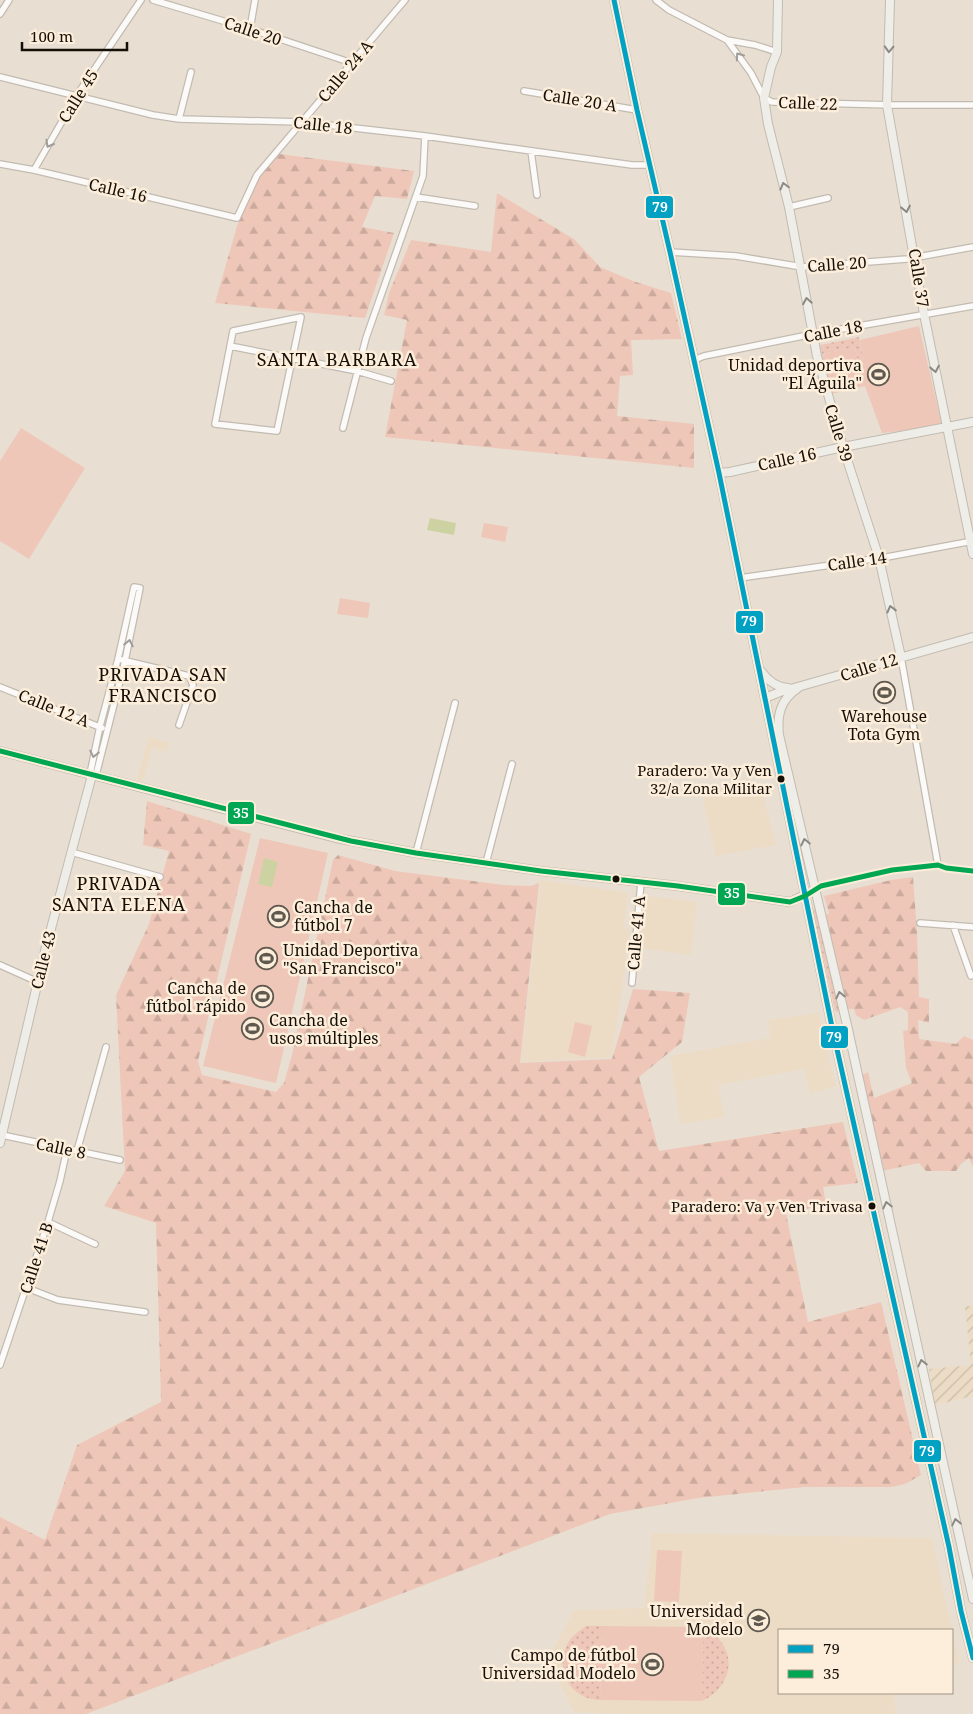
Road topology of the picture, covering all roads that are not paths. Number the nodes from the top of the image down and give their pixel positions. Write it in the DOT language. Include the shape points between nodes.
graph roads {
  1 [pos="9,0"];
  2 [pos="141,0"];
  3 [pos="153,0"];
  4 [pos="255,0"];
  5 [pos="405,0"];
  6 [pos="614,0"];
  7 [pos="656,0"];
  8 [pos="778,0"];
  9 [pos="890,0"];
  10 [pos="0,14"];
  11 [pos="250,29"];
  12 [pos="727,40"];
  13 [pos="776,52"];
  14 [pos="352,63"];
  15 [pos="191,72"];
  16 [pos="0,77"];
  17 [pos="524,91"];
  18 [pos="76,96"];
  19 [pos="764,98"];
  20 [pos="887,105"];
  21 [pos="973,105"];
  22 [pos="637,110"];
  23 [pos="179,119"];
  24 [pos="301,122"];
  25 [pos="425,136"];
  26 [pos="531,151"];
  27 [pos="0,164"];
  28 [pos="649,165"];
  29 [pos="34,170"];
  30 [pos="537,195"];
  31 [pos="416,197"];
  32 [pos="828,198"];
  33 [pos="475,206"];
  34 [pos="789,207"];
  35 [pos="236,218"];
  36 [pos="973,247"];
  37 [pos="670,252"];
  38 [pos="915,257"];
  39 [pos="802,268"];
  40 [pos="973,306"];
  41 [pos="924,314"];
  42 [pos="813,334"];
  43 [pos="230,346"];
  44 [pos="293,358"];
  45 [pos="694,360"];
  46 [pos="357,371"];
  47 [pos="391,381"];
  48 [pos="973,422"];
  49 [pos="343,428"];
  50 [pos="947,428"];
  51 [pos="843,447"];
  52 [pos="719,472"];
  53 [pos="972,541"];
  54 [pos="973,554"];
  55 [pos="879,558"];
  56 [pos="740,578"];
  57 [pos="973,637"];
  58 [pos="902,657"];
  59 [pos="118,658"];
  60 [pos="125,661"];
  61 [pos="758,662"];
  62 [pos="0,687"];
  63 [pos="798,688"];
  64 [pos="765,698"];
  65 [pos="455,703"];
  66 [pos="179,724"];
  67 [pos="100,726"];
  68 [pos="107,731"];
  69 [pos="1,753"];
  70 [pos="512,764"];
  71 [pos="92,776"];
  72 [pos="70,852"];
  73 [pos="416,853"];
  74 [pos="486,863"];
  75 [pos="938,865"];
  76 [pos="973,871"];
  77 [pos="160,877"];
  78 [pos="641,882"];
  79 [pos="815,890"];
  80 [pos="805,896"];
  81 [pos="920,923"];
  82 [pos="953,925"];
  83 [pos="973,927"];
  84 [pos="0,965"];
  85 [pos="971,976"];
  86 [pos="38,982"];
  87 [pos="632,983"];
  88 [pos="847,1025"];
  89 [pos="832,1027"];
  90 [pos="106,1047"];
  91 [pos="1,1139"];
  92 [pos="67,1149"];
  93 [pos="77,1151"];
  94 [pos="120,1160"];
  95 [pos="48,1222"];
  96 [pos="95,1244"];
  97 [pos="27,1288"];
  98 [pos="145,1312"];
  99 [pos="0,1365"];
  100 [pos="973,1599"];
  101 [pos="973,1658"];
  1 -- 10 [label="street"];
  2 -- 18 [label="street, Calle 45"];
  3 -- 11 [label="street, Calle 20"];
  4 -- 11 [label="street"];
  5 -- 14 [label="street, Calle 24 A"];
  6 -- 22 [label="main road"];
  7 -- 12 [label="street, Calle 22"];
  8 -- 13 [label="main road, Calle 39"];
  9 -- 20 [label="main road, Calle 37, one-way"];
  11 -- 14 [label="street, Calle 20"];
  12 -- 13 [label="street"];
  19 -- 12 [label="street, Calle 22, one-way"];
  13 -- 19 [label="main road, Calle 39"];
  14 -- 24 [label="street, Calle 24 A"];
  15 -- 23 [label="street"];
  16 -- 18 [label="street, Calle 18"];
  17 -- 22 [label="street, Calle 20 A"];
  18 -- 23 [label="street, Calle 18"];
  18 -- 29 [label="street, Calle 45, one-way"];
  19 -- 20 [label="street, Calle 22" via="772,102"];
  34 -- 19 [label="main road, Calle 39, one-way"];
  20 -- 21 [label="street, Calle 22"];
  20 -- 38 [label="main road, Calle 37, one-way"];
  22 -- 28 [label="main road"];
  23 -- 24 [label="street, Calle 18"];
  24 -- 25 [label="street, Calle 18"];
  24 -- 35 [label="street, Calle 24 A" via="256,175"];
  25 -- 26 [label="street, Calle 18"];
  25 -- 31 [label="street" via="423,176"];
  26 -- 28 [label="street, Calle 18"];
  26 -- 30 [label="street"];
  27 -- 29 [label="street, Calle 16"];
  28 -- 37 [label="main road"];
  29 -- 35 [label="street, Calle 16"];
  31 -- 33 [label="street"];
  31 -- 46 [label="street"];
  32 -- 34 [label="street"];
  34 -- 39 [label="main road, Calle 39"];
  36 -- 38 [label="street, Calle 20"];
  37 -- 39 [label="street, Calle 20" via="736,256"];
  37 -- 45 [label="main road"];
  38 -- 39 [label="street, Calle 20"];
  38 -- 41 [label="main road, Calle 37"];
  42 -- 39 [label="main road, Calle 39, one-way"];
  40 -- 41 [label="street, Calle 18"];
  41 -- 42 [label="street, Calle 18"];
  41 -- 50 [label="main road, Calle 37, one-way"];
  42 -- 45 [label="street, Calle 18"];
  42 -- 51 [label="main road, Calle 39"];
  43 -- 44 [label="street"];
  43 -- 44 [label="street" via="233,331 301,317"];
  43 -- 44 [label="street" via="215,424 277,431"];
  44 -- 46 [label="street"];
  45 -- 52 [label="main road"];
  46 -- 47 [label="street"];
  46 -- 49 [label="street"];
  48 -- 50 [label="main road, Calle 16"];
  50 -- 51 [label="main road, Calle 16"];
  50 -- 53 [label="main road, Calle 37"];
  51 -- 52 [label="main road, Calle 16"];
  51 -- 55 [label="main road, Calle 39"];
  52 -- 56 [label="main road"];
  53 -- 54 [label="main road, Calle 37"];
  53 -- 55 [label="street, Calle 14"];
  55 -- 56 [label="street, Calle 14"];
  58 -- 55 [label="main road, Calle 39, one-way"];
  56 -- 61 [label="main road"];
  57 -- 58 [label="main road, Calle 12"];
  58 -- 63 [label="main road, Calle 12"];
  58 -- 75 [label="street, Calle 39"];
  59 -- 60 [label="street"];
  60 -- 59 [label="street, one-way" via="140,588 134,587"];
  59 -- 67 [label="street"];
  60 -- 66 [label="street" via="189,676 193,685"];
  60 -- 68 [label="street"];
  61 -- 63 [label="main road" via="765,677 774,684"];
  61 -- 64 [label="main road"];
  62 -- 67 [label="street, Calle 12 A"];
  63 -- 64 [label="main road, Calle 12"];
  79 -- 63 [label="main road, one-way" via="778,725 782,704"];
  64 -- 80 [label="main road"];
  65 -- 73 [label="street"];
  67 -- 68 [label="street, Calle 12 A"];
  67 -- 71 [label="street, one-way"];
  68 -- 71 [label="street"];
  69 -- 71 [label="main road"];
  70 -- 74 [label="street"];
  71 -- 72 [label="main road, Calle 43"];
  71 -- 73 [label="main road" via="318,834"];
  72 -- 77 [label="street"];
  72 -- 86 [label="main road, Calle 43"];
  73 -- 74 [label="main road"];
  74 -- 78 [label="main road"];
  75 -- 76 [label="street"];
  75 -- 79 [label="street" via="892,870"];
  78 -- 80 [label="main road" via="790,902"];
  78 -- 87 [label="street, Calle 41 A"];
  79 -- 80 [label="main road"];
  88 -- 79 [label="main road, one-way"];
  80 -- 89 [label="main road"];
  81 -- 82 [label="street"];
  82 -- 83 [label="street"];
  82 -- 85 [label="street"];
  84 -- 86 [label="street"];
  86 -- 91 [label="main road, Calle 43"];
  88 -- 89 [label="main road"];
  100 -- 88 [label="main road, one-way"];
  89 -- 101 [label="main road"];
  90 -- 93 [label="street"];
  91 -- 92 [label="street, Calle 8"];
  92 -- 93 [label="street, Calle 8"];
  92 -- 95 [label="street, Calle 41 B"];
  93 -- 94 [label="street, Calle 8"];
  95 -- 96 [label="street"];
  95 -- 97 [label="street, Calle 41 B"];
  97 -- 98 [label="street" via="58,1300"];
  97 -- 99 [label="street, Calle 41 B"];
}
